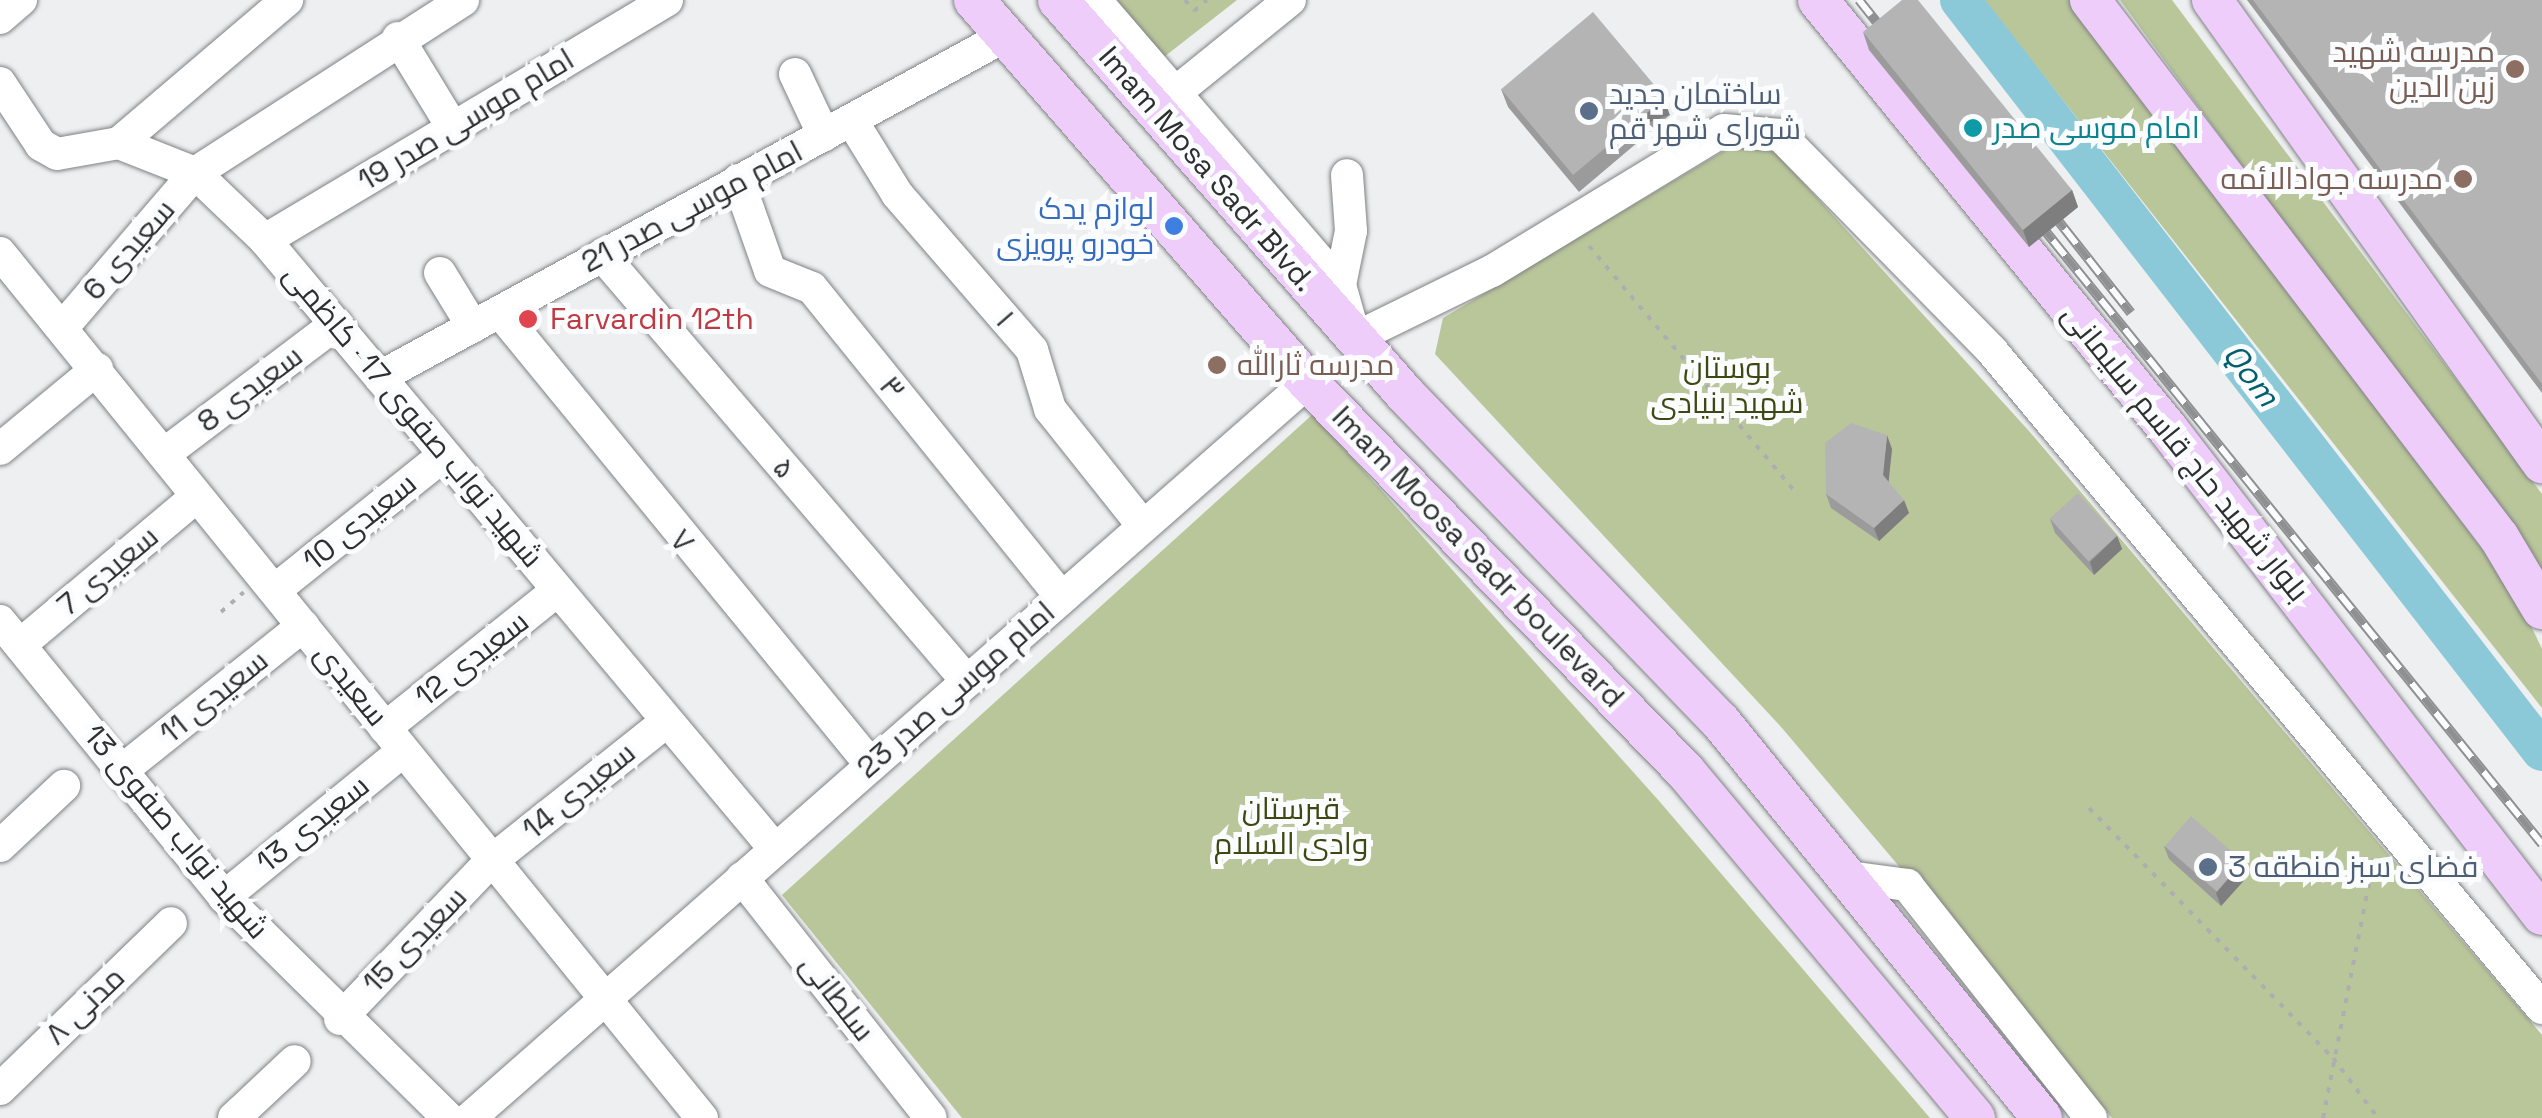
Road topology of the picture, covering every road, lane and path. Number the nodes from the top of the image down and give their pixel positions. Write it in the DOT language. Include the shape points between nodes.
graph roads {
  1 [pos="21,0"];
  2 [pos="287,0"];
  3 [pos="462,0"];
  4 [pos="667,0"];
  5 [pos="974,0"];
  6 [pos="1058,0"];
  7 [pos="1095,0"];
  8 [pos="1186,0"];
  9 [pos="1206,0"];
  10 [pos="1290,0"];
  11 [pos="1818,0"];
  12 [pos="2090,0"];
  13 [pos="2212,0"];
  14 [pos="0,18"];
  15 [pos="1004,36"];
  16 [pos="398,38"];
  17 [pos="794,74"];
  18 [pos="0,83"];
  19 [pos="1174,93"];
  20 [pos="453,128"];
  21 [pos="838,128"];
  22 [pos="13,131"];
  23 [pos="120,143"];
  24 [pos="195,173"];
  25 [pos="1347,175"];
  26 [pos="738,180"];
  27 [pos="1571,223"];
  28 [pos="265,240"];
  29 [pos="602,255"];
  30 [pos="440,272"];
  31 [pos="6,274"];
  32 [pos="1340,285"];
  33 [pos="486,319"];
  34 [pos="336,324"];
  35 [pos="63,327"];
  36 [pos="1355,338"];
  37 [pos="97,369"];
  38 [pos="380,377"];
  39 [pos="1308,382"];
  40 [pos="0,449"];
  41 [pos="164,454"];
  42 [pos="444,454"];
  43 [pos="2542,463"];
  44 [pos="196,496"];
  45 [pos="1798,496"];
  46 [pos="1143,526"];
  47 [pos="275,590"];
  48 [pos="558,590"];
  49 [pos="1062,598"];
  50 [pos="2542,610"];
  51 [pos="303,626"];
  52 [pos="10,633"];
  53 [pos="967,681"];
  54 [pos="667,720"];
  55 [pos="394,740"];
  56 [pos="871,765"];
  57 [pos="125,768"];
  58 [pos="64,786"];
  59 [pos="2089,808"];
  60 [pos="2382,816"];
  61 [pos="0,846"];
  62 [pos="774,849"];
  63 [pos="490,862"];
  64 [pos="1848,877"];
  65 [pos="742,878"];
  66 [pos="224,898"];
  67 [pos="2542,914"];
  68 [pos="171,923"];
  69 [pos="604,998"];
  70 [pos="2542,1008"];
  71 [pos="340,1018"];
  72 [pos="295,1060"];
  73 [pos="0,1089"];
  74 [pos="234,1118"];
  75 [pos="448,1118"];
  76 [pos="470,1118"];
  77 [pos="702,1118"];
  78 [pos="931,1118"];
  79 [pos="1975,1118"];
  80 [pos="2042,1118"];
  81 [pos="2092,1118"];
  82 [pos="2323,1118"];
  83 [pos="2378,1118"];
  1 -- 14 [label="street"];
  2 -- 23 [label="street"];
  3 -- 16 [label="street, سعیدی 6"];
  4 -- 20 [label="street, امام موسی صدر 19"];
  5 -- 15 [label="main road, Imam Moosa Sadr boulevard"];
  6 -- 36 [label="main road, Imam Mosa Sadr Blvd."];
  7 -- 19 [label="street"];
  8 -- 9 [label="path" via="1194,10"];
  10 -- 19 [label="street"];
  11 -- 67 [label="main road, بلوار شهید حاج قاسم سلیمانی" via="2180,445"];
  12 -- 50 [label="main road" via="2500,537"];
  13 -- 43 [label="main road"];
  15 -- 21 [label="street, امام موسی صدر 21"];
  15 -- 39 [label="main road, Imam Moosa Sadr boulevard"];
  16 -- 20 [label="street"];
  16 -- 24 [label="street, سعیدی 6"];
  17 -- 21 [label="street, ۱"];
  18 -- 22 [label="street"];
  19 -- 32 [label="street"];
  20 -- 28 [label="street, امام موسی صدر 19"];
  21 -- 26 [label="street, امام موسی صدر 21"];
  21 -- 46 [label="street, ۱" via="1032,350 1050,409"];
  22 -- 23 [label="street" via="58,154"];
  23 -- 24 [label="street, شهید نواب صفوی 17- کاظمی"];
  24 -- 28 [label="street, شهید نواب صفوی 17- کاظمی"];
  24 -- 35 [label="street, سعیدی 6"];
  25 -- 32 [label="street" via="1351,230"];
  26 -- 29 [label="street, امام موسی صدر 21"];
  26 -- 49 [label="street, ۳" via="770,270 812,288"];
  27 -- 36 [label="street"];
  27 -- 45 [label="path"];
  27 -- 60 [label="street" via="1724,130 1780,135 1992,351"];
  28 -- 34 [label="street, شهید نواب صفوی 17- کاظمی"];
  29 -- 33 [label="street, امام موسی صدر 21"];
  29 -- 53 [label="street, ۵"];
  30 -- 33 [label="street"];
  31 -- 35 [label="street, سعیدی"];
  32 -- 36 [label="street"];
  33 -- 38 [label="street, امام موسی صدر 21"];
  33 -- 56 [label="street, ۷"];
  34 -- 38 [label="street, شهید نواب صفوی 17- کاظمی"];
  34 -- 41 [label="street, سعیدی 8"];
  35 -- 37 [label="street, سعیدی"];
  36 -- 64 [label="main road, Imam Moosa Sadr boulevard" via="1720,721"];
  37 -- 40 [label="street"];
  37 -- 41 [label="street, سعیدی"];
  38 -- 42 [label="street, شهید نواب صفوی 17- کاظمی"];
  39 -- 46 [label="street, امام موسی صدر 23"];
  39 -- 79 [label="main road, Imam Moosa Sadr boulevard" via="1685,771"];
  41 -- 44 [label="street, سعیدی"];
  42 -- 47 [label="street, سعیدی 10"];
  42 -- 48 [label="street, شهید نواب صفوی 17- کاظمی"];
  44 -- 47 [label="street, سعیدی"];
  44 -- 52 [label="street, سعیدی 7"];
  46 -- 49 [label="street, امام موسی صدر 23"];
  47 -- 51 [label="street, سعیدی"];
  48 -- 54 [label="street, شهید نواب صفوی 17- کاظمی"];
  48 -- 55 [label="street, سعیدی 12"];
  49 -- 53 [label="street, امام موسی صدر 23"];
  51 -- 55 [label="street, سعیدی"];
  51 -- 57 [label="street, سعیدی 11"];
  52 -- 57 [label="street, شهید نواب صفوی 13"];
  53 -- 56 [label="street, امام موسی صدر 23"];
  54 -- 62 [label="street, شهید نواب صفوی 17- کاظمی"];
  54 -- 63 [label="street, سعیدی 14"];
  55 -- 63 [label="street, سعیدی"];
  55 -- 66 [label="street, سعیدی 13"];
  56 -- 62 [label="street, امام موسی صدر 23"];
  57 -- 66 [label="street, شهید نواب صفوی 13"];
  58 -- 61 [label="street"];
  59 -- 83 [label="path" via="2333,1058"];
  60 -- 70 [label="street"];
  60 -- 82 [label="path"];
  62 -- 65 [label="street, امام موسی صدر 23"];
  63 -- 69 [label="street, سعیدی"];
  63 -- 71 [label="street, سعیدی 15"];
  64 -- 80 [label="main road, Imam Moosa Sadr boulevard"];
  64 -- 81 [label="street" via="1907,885"];
  65 -- 69 [label="street, امام موسی صدر 23"];
  65 -- 78 [label="street, سلطانی"];
  66 -- 71 [label="street, شهید نواب صفوی 13"];
  68 -- 73 [label="street, مدنی ۸"];
  69 -- 76 [label="street, امام موسی صدر 23"];
  69 -- 77 [label="street, سعیدی"];
  71 -- 75 [label="street, شهید نواب صفوی 13"];
  72 -- 74 [label="street"];
}
